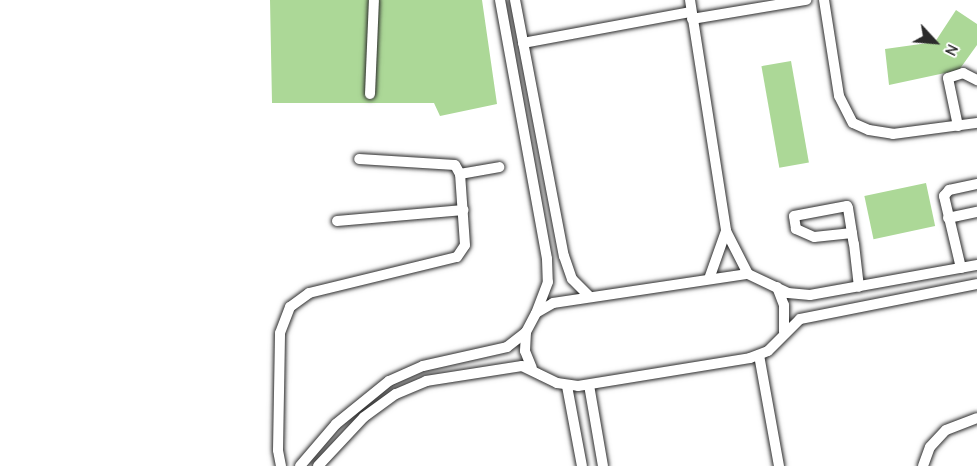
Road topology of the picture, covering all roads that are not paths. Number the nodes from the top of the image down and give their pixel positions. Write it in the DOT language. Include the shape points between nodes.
graph roads {
  1 [pos="374,0"];
  2 [pos="500,0"];
  3 [pos="515,0"];
  4 [pos="690,0"];
  5 [pos="806,0"];
  6 [pos="824,0"];
  7 [pos="692,15"];
  8 [pos="523,44"];
  9 [pos="977,80"];
  10 [pos="370,94"];
  11 [pos="977,123"];
  12 [pos="958,126"];
  13 [pos="358,159"];
  14 [pos="499,167"];
  15 [pos="460,174"];
  16 [pos="977,184"];
  17 [pos="464,210"];
  18 [pos="977,212"];
  19 [pos="948,218"];
  20 [pos="337,221"];
  21 [pos="726,231"];
  22 [pos="852,233"];
  23 [pos="562,248"];
  24 [pos="545,252"];
  25 [pos="977,265"];
  26 [pos="961,268"];
  27 [pos="748,274"];
  28 [pos="708,279"];
  29 [pos="977,284"];
  30 [pos="777,287"];
  31 [pos="859,287"];
  32 [pos="589,296"];
  33 [pos="536,313"];
  34 [pos="526,332"];
  35 [pos="784,333"];
  36 [pos="497,351"];
  37 [pos="759,355"];
  38 [pos="500,367"];
  39 [pos="532,368"];
  40 [pos="589,385"];
  41 [pos="567,386"];
  42 [pos="977,418"];
  43 [pos="281,466"];
  44 [pos="300,466"];
  45 [pos="318,466"];
  46 [pos="582,466"];
  47 [pos="603,466"];
  48 [pos="779,466"];
  49 [pos="923,466"];
  1 -- 10 [label="street"];
  2 -- 24 [label="street"];
  3 -- 8 [label="street"];
  4 -- 7 [label="street"];
  5 -- 7 [label="street"];
  6 -- 12 [label="street" via="839,96 853,123 893,134"];
  7 -- 8 [label="street"];
  7 -- 21 [label="street"];
  8 -- 23 [label="street"];
  9 -- 12 [label="street" via="963,73 948,78"];
  11 -- 12 [label="street"];
  13 -- 15 [label="street" via="446,163 454,165"];
  14 -- 15 [label="street"];
  15 -- 17 [label="street"];
  16 -- 19 [label="street" via="947,191"];
  17 -- 20 [label="street"];
  17 -- 43 [label="street" via="465,245 457,257 309,293 290,307 280,333"];
  18 -- 19 [label="street"];
  19 -- 26 [label="street"];
  21 -- 27 [label="street"];
  21 -- 28 [label="street"];
  22 -- 22 [label="street" via="845,204 794,216 796,229 815,238"];
  22 -- 31 [label="street"];
  23 -- 24 [label="street"];
  23 -- 32 [label="street" via="572,279"];
  24 -- 33 [label="street" via="548,282"];
  25 -- 26 [label="street"];
  26 -- 31 [label="street"];
  27 -- 28 [label="street"];
  27 -- 30 [label="street"];
  28 -- 32 [label="street"];
  29 -- 35 [label="street" via="810,316"];
  30 -- 31 [label="street" via="788,293 810,295"];
  30 -- 35 [label="street" via="784,305"];
  32 -- 33 [label="street" via="553,303"];
  33 -- 34 [label="street"];
  34 -- 36 [label="street"];
  34 -- 39 [label="street" via="525,351"];
  35 -- 37 [label="street" via="774,346"];
  36 -- 38 [label="street" via="506,360"];
  36 -- 44 [label="street" via="423,366 389,381 336,424"];
  37 -- 40 [label="street"];
  37 -- 48 [label="street"];
  38 -- 39 [label="street"];
  38 -- 45 [label="street" via="435,379 396,394 357,424"];
  39 -- 41 [label="street"];
  40 -- 41 [label="street"];
  40 -- 47 [label="street"];
  41 -- 46 [label="street"];
  42 -- 49 [label="street" via="956,424 937,438"];
}
